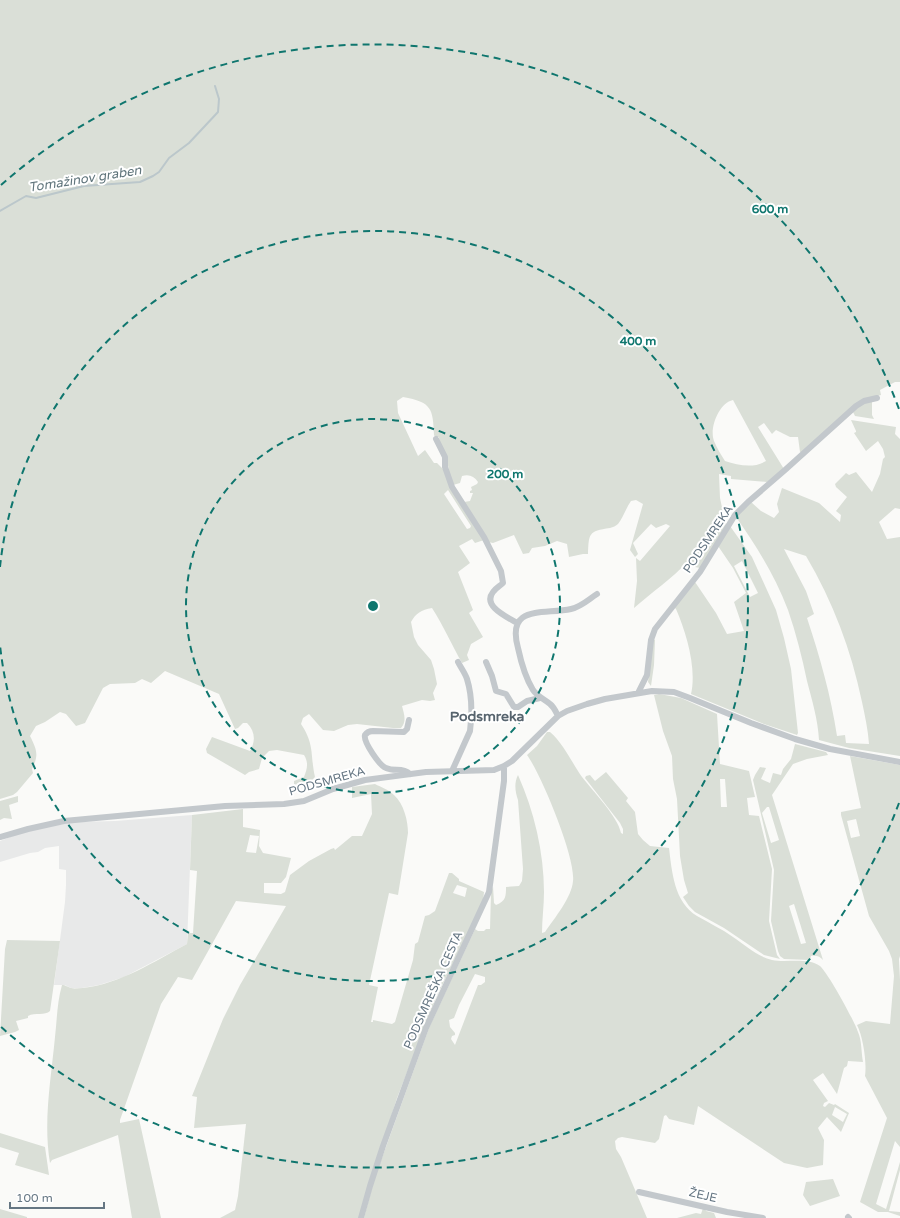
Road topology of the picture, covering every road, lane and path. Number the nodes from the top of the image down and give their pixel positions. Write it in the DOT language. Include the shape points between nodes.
graph roads {
  1 [pos="877,398"];
  2 [pos="436,439"];
  3 [pos="597,594"];
  4 [pos="517,623"];
  5 [pos="458,662"];
  6 [pos="486,662"];
  7 [pos="638,693"];
  8 [pos="540,698"];
  9 [pos="558,716"];
  10 [pos="409,720"];
  11 [pos="900,762"];
  12 [pos="504,766"];
  13 [pos="452,771"];
  14 [pos="410,774"];
  15 [pos="0,837"];
  16 [pos="639,1192"];
  17 [pos="361,1218"];
  18 [pos="763,1218"];
  1 -- 7 [label="street, PODSMREKA" via="856,406 735,516 700,572 655,628 647,675"];
  2 -- 4 [label="street" via="445,457 445,467 452,487 484,537 501,571 503,583 494,591 490,602 493,608"];
  3 -- 4 [label="street" via="572,609 528,615"];
  4 -- 8 [label="street" via="516,642 522,664 534,692"];
  5 -- 13 [label="street" via="469,687 471,725"];
  6 -- 8 [label="street" via="496,691 506,694 514,707"];
  7 -- 9 [label="street, PODSMREKA" via="587,704"];
  7 -- 11 [label="street, PODSMREKA" via="674,692 795,739 830,749"];
  8 -- 9 [label="street" via="550,703"];
  9 -- 12 [label="street, PODSMREKA"];
  10 -- 14 [label="street" via="404,732 373,731 366,734 365,739 382,766 392,770 406,770"];
  12 -- 13 [label="street, PODSMREKA" via="494,770"];
  12 -- 17 [label="street, PODSMREŠKA CESTA" via="489,892 426,1028 383,1146"];
  13 -- 14 [label="street, PODSMREKA"];
  14 -- 15 [label="street, PODSMREKA" via="365,780 295,802 64,821"];
  16 -- 18 [label="street, ŽEJE"];
}
